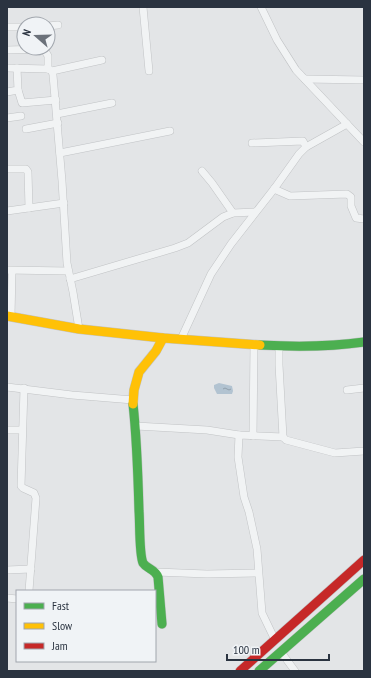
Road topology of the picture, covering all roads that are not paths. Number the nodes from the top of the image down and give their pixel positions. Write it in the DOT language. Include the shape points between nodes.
graph roads {
  1 [pos="143,7"];
  2 [pos="264,8"];
  3 [pos="7,50"];
  4 [pos="102,60"];
  5 [pos="7,68"];
  6 [pos="17,68"];
  7 [pos="50,70"];
  8 [pos="150,71"];
  9 [pos="305,79"];
  10 [pos="364,80"];
  11 [pos="18,90"];
  12 [pos="7,92"];
  13 [pos="56,100"];
  14 [pos="112,103"];
  15 [pos="57,114"];
  16 [pos="21,116"];
  17 [pos="7,118"];
  18 [pos="58,123"];
  19 [pos="347,124"];
  20 [pos="26,129"];
  21 [pos="170,131"];
  22 [pos="364,142"];
  23 [pos="252,143"];
  24 [pos="306,147"];
  25 [pos="60,152"];
  26 [pos="7,169"];
  27 [pos="202,172"];
  28 [pos="274,189"];
  29 [pos="64,203"];
  30 [pos="30,208"];
  31 [pos="7,211"];
  32 [pos="255,212"];
  33 [pos="233,213"];
  34 [pos="364,219"];
  35 [pos="10,270"];
  36 [pos="69,275"];
  37 [pos="9,316"];
  38 [pos="79,329"];
  39 [pos="163,338"];
  40 [pos="181,339"];
  41 [pos="364,342"];
  42 [pos="254,344"];
  43 [pos="279,346"];
  44 [pos="7,387"];
  45 [pos="24,388"];
  46 [pos="364,388"];
  47 [pos="347,390"];
  48 [pos="133,400"];
  49 [pos="136,426"];
  50 [pos="7,430"];
  51 [pos="22,430"];
  52 [pos="239,435"];
  53 [pos="253,436"];
  54 [pos="283,437"];
  55 [pos="364,451"];
  56 [pos="364,560"];
  57 [pos="31,569"];
  58 [pos="7,570"];
  59 [pos="156,572"];
  60 [pos="258,573"];
  61 [pos="364,579"];
  62 [pos="29,590"];
  63 [pos="157,596"];
  64 [pos="162,624"];
  65 [pos="275,640"];
  66 [pos="281,652"];
  67 [pos="240,671"];
  68 [pos="260,671"];
  69 [pos="295,671"];
  1 -- 8 [label="street"];
  2 -- 9 [label="street" via="277,40 296,70"];
  3 -- 7 [label="street" via="44,49"];
  4 -- 7 [label="street"];
  5 -- 6 [label="street"];
  6 -- 7 [label="street"];
  6 -- 11 [label="street"];
  7 -- 13 [label="street"];
  9 -- 10 [label="street"];
  9 -- 19 [label="street"];
  11 -- 12 [label="street"];
  11 -- 13 [label="street" via="22,103"];
  13 -- 15 [label="street"];
  14 -- 15 [label="street"];
  15 -- 18 [label="street"];
  16 -- 17 [label="street"];
  18 -- 20 [label="street"];
  18 -- 25 [label="street"];
  19 -- 22 [label="street"];
  19 -- 24 [label="street"];
  21 -- 25 [label="street"];
  23 -- 24 [label="street" via="303,141"];
  24 -- 28 [label="street"];
  25 -- 29 [label="street"];
  26 -- 30 [label="street" via="26,169 28,172"];
  27 -- 33 [label="street"];
  28 -- 32 [label="street"];
  28 -- 34 [label="street" via="290,196 347,194 351,197 351,206 356,218"];
  29 -- 30 [label="street"];
  29 -- 36 [label="street"];
  30 -- 31 [label="street"];
  32 -- 33 [label="street"];
  32 -- 40 [label="street" via="211,274"];
  33 -- 36 [label="street" via="181,245 141,259"];
  35 -- 36 [label="street"];
  35 -- 37 [label="street"];
  36 -- 38 [label="street"];
  37 -- 38 [label="street"];
  38 -- 39 [label="street"];
  39 -- 40 [label="street"];
  39 -- 48 [label="street" via="139,372"];
  40 -- 42 [label="street"];
  41 -- 43 [label="street" via="335,346"];
  42 -- 43 [label="street"];
  42 -- 53 [label="street"];
  43 -- 54 [label="street"];
  44 -- 45 [label="street"];
  45 -- 48 [label="street" via="77,396"];
  45 -- 51 [label="street"];
  46 -- 47 [label="street"];
  48 -- 49 [label="street"];
  49 -- 52 [label="street" via="208,430"];
  49 -- 59 [label="street" via="143,562"];
  50 -- 51 [label="street"];
  51 -- 57 [label="street" via="22,486 34,493 36,498"];
  52 -- 53 [label="street"];
  52 -- 60 [label="street" via="238,457 244,497 256,542"];
  53 -- 54 [label="street"];
  54 -- 55 [label="street" via="335,453"];
  56 -- 65 [label="street"];
  57 -- 58 [label="street"];
  57 -- 62 [label="street"];
  59 -- 60 [label="street"];
  59 -- 63 [label="street"];
  60 -- 65 [label="street" via="262,613"];
  61 -- 66 [label="street"];
  63 -- 64 [label="street"];
  65 -- 67 [label="street"];
  66 -- 68 [label="street"];
  66 -- 69 [label="street"];
}
